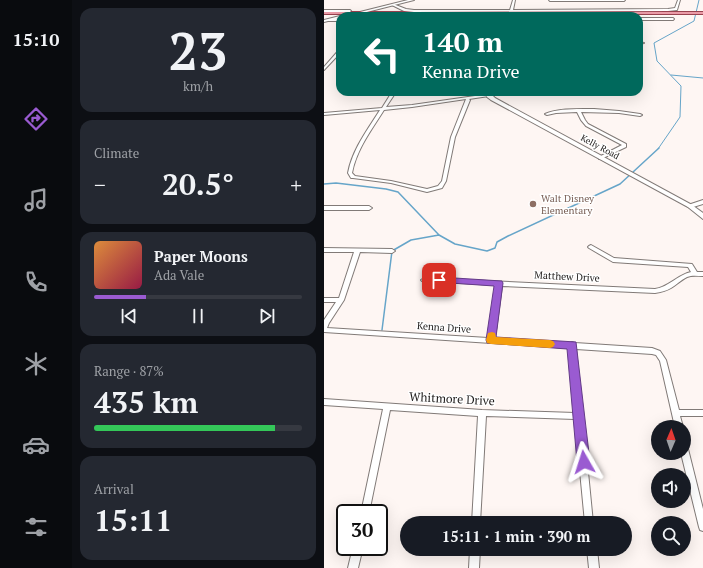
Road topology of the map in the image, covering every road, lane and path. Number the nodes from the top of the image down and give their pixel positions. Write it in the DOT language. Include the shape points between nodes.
graph roads {
  1 [pos="412,0"];
  2 [pos="514,0"];
  3 [pos="550,0"];
  4 [pos="624,0"];
  5 [pos="679,0"];
  6 [pos="393,4"];
  7 [pos="511,10"];
  8 [pos="548,10"];
  9 [pos="350,11"];
  10 [pos="375,11"];
  11 [pos="324,12"];
  12 [pos="336,12"];
  13 [pos="366,12"];
  14 [pos="387,12"];
  15 [pos="703,13"];
  16 [pos="643,14"];
  17 [pos="694,14"];
  18 [pos="643,16"];
  19 [pos="703,16"];
  20 [pos="336,18"];
  21 [pos="325,19"];
  22 [pos="643,19"];
  23 [pos="673,19"];
  24 [pos="336,56"];
  25 [pos="324,69"];
  26 [pos="391,96"];
  27 [pos="478,96"];
  28 [pos="491,96"];
  29 [pos="467,98"];
  30 [pos="382,110"];
  31 [pos="580,111"];
  32 [pos="324,114"];
  33 [pos="547,114"];
  34 [pos="640,115"];
  35 [pos="601,158"];
  36 [pos="703,202"];
  37 [pos="690,206"];
  38 [pos="324,208"];
  39 [pos="369,208"];
  40 [pos="703,217"];
  41 [pos="592,247"];
  42 [pos="324,250"];
  43 [pos="358,250"];
  44 [pos="392,251"];
  45 [pos="695,272"];
  46 [pos="703,274"];
  47 [pos="424,280"];
  48 [pos="499,283"];
  49 [pos="324,300"];
  50 [pos="341,300"];
  51 [pos="324,329"];
  52 [pos="491,340"];
  53 [pos="572,345"];
  54 [pos="324,402"];
  55 [pos="387,407"];
  56 [pos="482,413"];
  57 [pos="675,413"];
  58 [pos="703,413"];
  59 [pos="579,416"];
  60 [pos="677,420"];
  61 [pos="687,460"];
  62 [pos="367,504"];
  63 [pos="476,516"];
  64 [pos="588,516"];
  65 [pos="703,527"];
  66 [pos="356,556"];
  67 [pos="475,556"];
  68 [pos="593,556"];
  69 [pos="354,568"];
  70 [pos="474,568"];
  71 [pos="594,568"];
  1 -- 6 [label="street"];
  2 -- 7 [label="street"];
  3 -- 4 [label="street"];
  3 -- 8 [label="street"];
  5 -- 8 [label="street" via="674,10"];
  6 -- 7 [label="street" via="410,10"];
  6 -- 10 [label="street"];
  7 -- 8 [label="street"];
  9 -- 11 [label="street"];
  10 -- 13 [label="main road"];
  10 -- 14 [label="main road"];
  11 -- 12 [label="main road"];
  15 -- 17 [label="main road"];
  16 -- 17 [label="main road"];
  17 -- 18 [label="main road"];
  17 -- 19 [label="main road"];
  20 -- 21 [label="main road"];
  22 -- 23 [label="street"];
  24 -- 25 [label="street"];
  26 -- 30 [label="street"];
  27 -- 29 [label="street"];
  28 -- 35 [label="street, Kelly Road"];
  29 -- 30 [label="street"];
  29 -- 30 [label="street" via="450,149 444,181 430,191 351,176 349,170"];
  30 -- 32 [label="street"];
  31 -- 33 [label="street"];
  31 -- 34 [label="street" via="626,112"];
  31 -- 35 [label="street" via="587,125 624,144"];
  35 -- 37 [label="street, Kelly Road"];
  36 -- 37 [label="street"];
  37 -- 40 [label="street, Kelly Road"];
  38 -- 39 [label="street"];
  41 -- 45 [label="street" via="613,260 690,264"];
  42 -- 43 [label="street"];
  43 -- 44 [label="street"];
  43 -- 50 [label="street"];
  45 -- 46 [label="street"];
  45 -- 48 [label="street, Matthew Drive" via="682,275 661,291"];
  47 -- 48 [label="street, Matthew Drive"];
  48 -- 52 [label="street"];
  49 -- 50 [label="street"];
  50 -- 51 [label="street"];
  51 -- 52 [label="street, Kenna Drive"];
  52 -- 53 [label="street, Kenna Drive"];
  53 -- 57 [label="street, Kenna Drive" via="658,353 663,360"];
  53 -- 59 [label="street"];
  54 -- 55 [label="street, Whitmore Drive"];
  55 -- 56 [label="street, Whitmore Drive"];
  55 -- 62 [label="street"];
  56 -- 59 [label="street, Whitmore Drive"];
  56 -- 63 [label="street"];
  57 -- 58 [label="street"];
  57 -- 60 [label="street"];
  59 -- 64 [label="street"];
  61 -- 65 [label="street"];
  66 -- 69 [label="street"];
  67 -- 70 [label="street"];
  68 -- 71 [label="street"];
}
